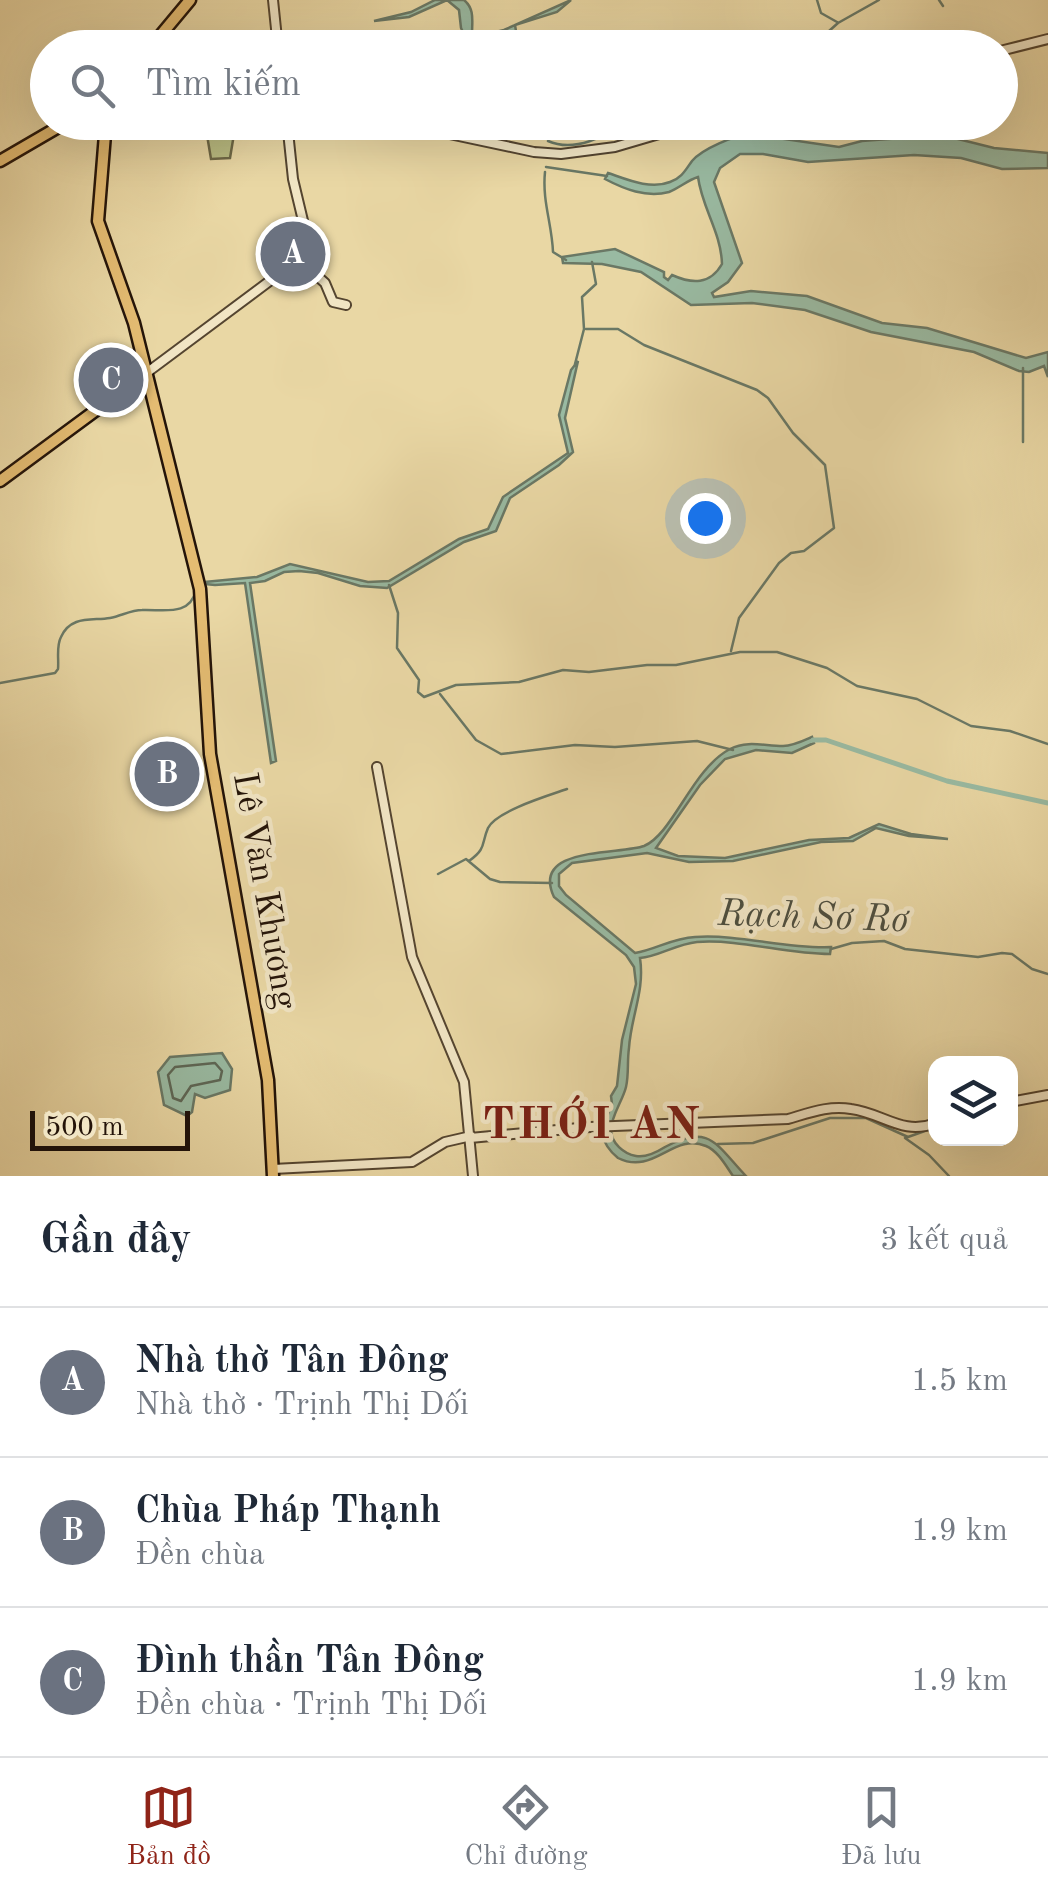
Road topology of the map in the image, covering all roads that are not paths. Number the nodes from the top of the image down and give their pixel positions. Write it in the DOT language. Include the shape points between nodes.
graph roads {
  1 [pos="189,0"];
  2 [pos="272,0"];
  3 [pos="165,30"];
  4 [pos="276,30"];
  5 [pos="1048,39"];
  6 [pos="1018,46"];
  7 [pos="32,140"];
  8 [pos="104,140"];
  9 [pos="289,140"];
  10 [pos="478,140"];
  11 [pos="641,140"];
  12 [pos="0,159"];
  13 [pos="311,254"];
  14 [pos="346,305"];
  15 [pos="145,374"];
  16 [pos="0,481"];
  17 [pos="377,767"];
  18 [pos="1048,1095"];
  19 [pos="1018,1100"];
  20 [pos="928,1124"];
  21 [pos="468,1138"];
  22 [pos="273,1173"];
  23 [pos="472,1176"];
  1 -- 3 [label="main road"];
  2 -- 4 [label="street"];
  5 -- 6 [label="street"];
  7 -- 12 [label="main road"];
  8 -- 15 [label="main road" via="98,220"];
  9 -- 13 [label="street"];
  10 -- 11 [label="street" via="546,154"];
  13 -- 14 [label="street" via="331,301"];
  13 -- 15 [label="street"];
  15 -- 16 [label="main road"];
  15 -- 22 [label="main road, Lê Văn Khương" via="200,582 213,775 268,1080"];
  17 -- 21 [label="street" via="410,951 462,1077"];
  18 -- 19 [label="street"];
  20 -- 21 [label="street" via="906,1128 841,1108 788,1119 564,1127"];
  21 -- 22 [label="street" via="445,1142 412,1162"];
  21 -- 23 [label="street"];
}
